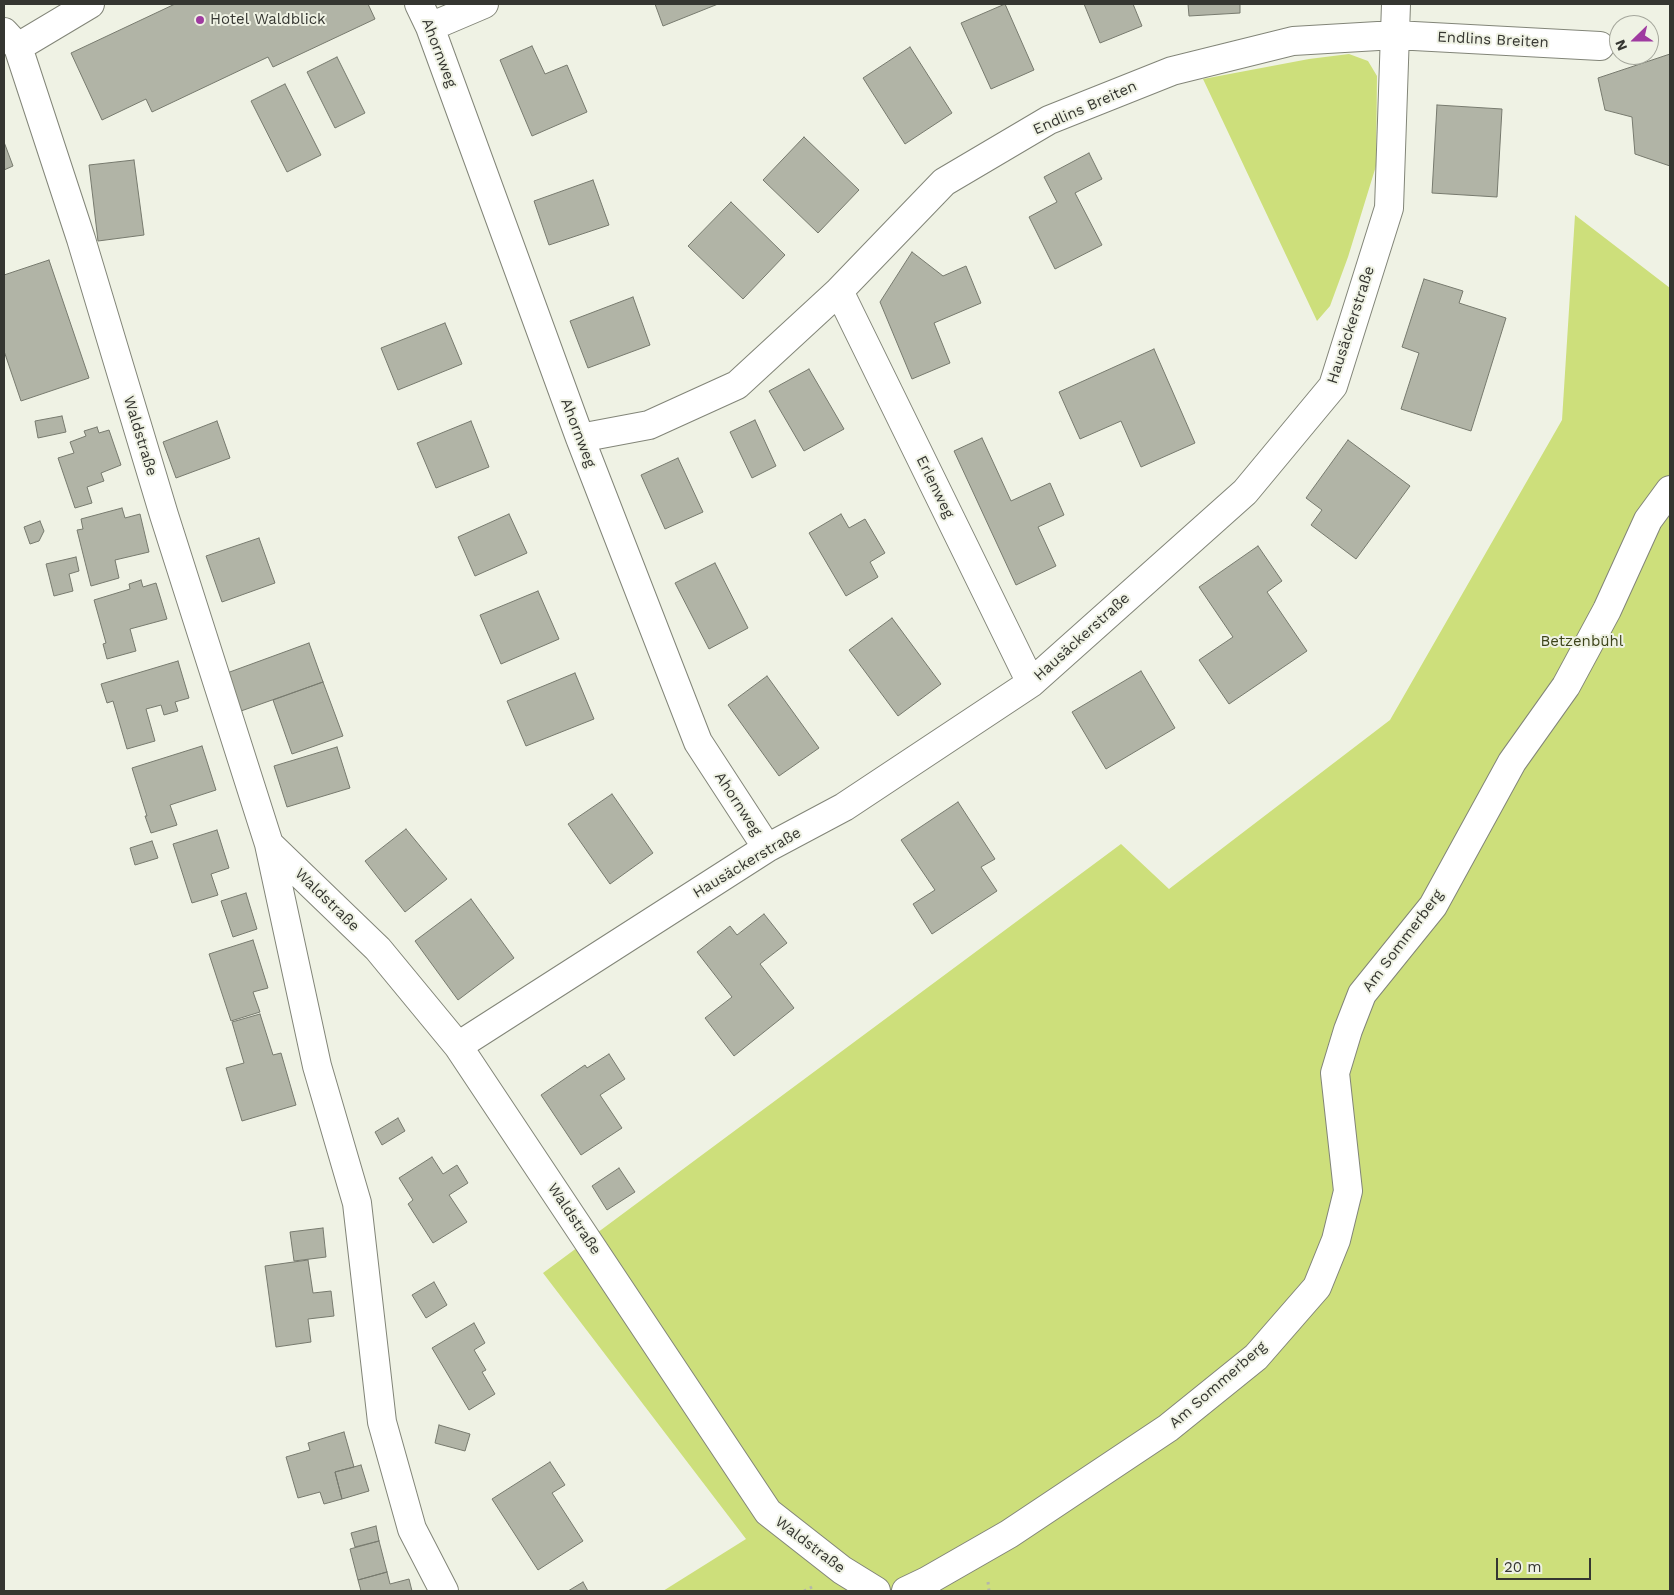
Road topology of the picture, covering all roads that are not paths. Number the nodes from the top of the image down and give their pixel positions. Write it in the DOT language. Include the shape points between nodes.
graph roads {
  1 [pos="90,4"];
  2 [pos="484,4"];
  3 [pos="1396,4"];
  4 [pos="424,15"];
  5 [pos="1395,35"];
  6 [pos="11,40"];
  7 [pos="1600,46"];
  8 [pos="839,291"];
  9 [pos="580,438"];
  10 [pos="1670,490"];
  11 [pos="1030,683"];
  12 [pos="269,844"];
  13 [pos="767,848"];
  14 [pos="458,1046"];
  15 [pos="444,1591"];
  16 [pos="876,1591"];
  17 [pos="906,1591"];
  1 -- 6 [label="street"];
  2 -- 4 [label="street"];
  3 -- 5 [label="street, Hausäckerstraße"];
  4 -- 9 [label="street, Ahornweg"];
  5 -- 7 [label="street, Endlins Breiten"];
  5 -- 8 [label="street, Endlins Breiten" via="1293,41 1172,71 1048,120 944,182"];
  5 -- 11 [label="street, Hausäckerstraße" via="1390,208 1333,386 1245,492"];
  6 -- 12 [label="street, Waldstraße" via="81,239 164,515"];
  8 -- 9 [label="street, Endlins Breiten" via="737,385 649,425"];
  8 -- 11 [label="street, Erlenweg"];
  9 -- 13 [label="street, Ahornweg" via="698,742"];
  10 -- 17 [label="street, Am Sommerberg" via="1648,520 1607,610 1566,686 1512,762 1433,906 1362,994 1335,1073 1348,1192 1336,1240 1317,1287 1256,1357 1168,1428 1008,1534"];
  11 -- 13 [label="street, Hausäckerstraße" via="844,807"];
  12 -- 14 [label="street, Waldstraße" via="378,948"];
  12 -- 15 [label="street, Waldstraße" via="317,1066 357,1203 382,1422 412,1529"];
  13 -- 14 [label="street, Hausäckerstraße"];
  14 -- 16 [label="street, Waldstraße" via="768,1512 842,1570"];
}
